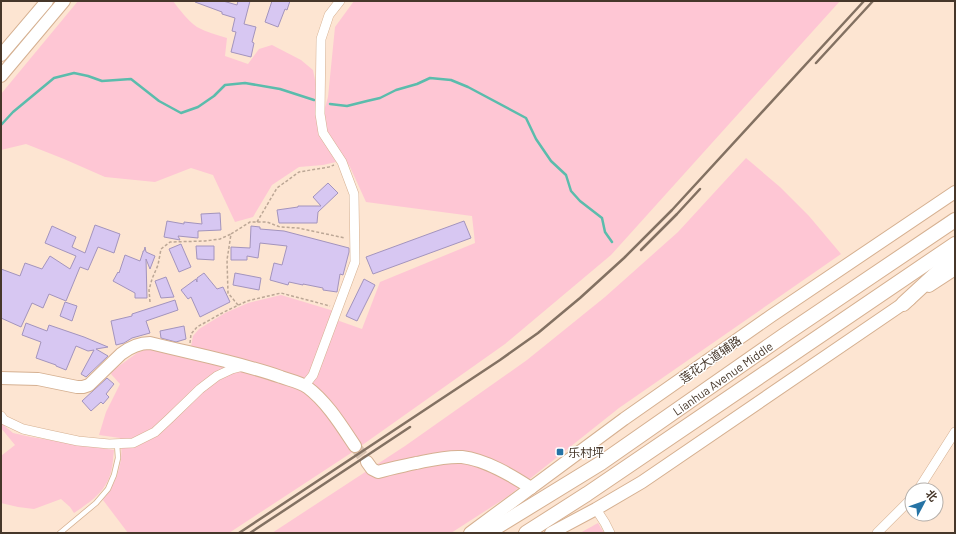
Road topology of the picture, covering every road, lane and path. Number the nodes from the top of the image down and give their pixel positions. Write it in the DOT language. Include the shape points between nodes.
graph roads {
  1 [pos="47,1"];
  2 [pos="64,1"];
  3 [pos="340,1"];
  4 [pos="1,55"];
  5 [pos="1,76"];
  6 [pos="342,162"];
  7 [pos="955,192"];
  8 [pos="955,220"];
  9 [pos="257,222"];
  10 [pos="232,234"];
  11 [pos="355,240"];
  12 [pos="955,244"];
  13 [pos="955,256"];
  14 [pos="955,269"];
  15 [pos="150,302"];
  16 [pos="903,304"];
  17 [pos="238,305"];
  18 [pos="338,309"];
  19 [pos="188,352"];
  20 [pos="244,366"];
  21 [pos="1,378"];
  22 [pos="305,385"];
  23 [pos="1,416"];
  24 [pos="955,432"];
  25 [pos="117,444"];
  26 [pos="355,446"];
  27 [pos="367,462"];
  28 [pos="923,482"];
  29 [pos="531,488"];
  30 [pos="904,506"];
  31 [pos="596,509"];
  32 [pos="60,533"];
  33 [pos="470,533"];
  34 [pos="487,533"];
  35 [pos="526,533"];
  36 [pos="551,533"];
  37 [pos="610,533"];
  38 [pos="877,533"];
  1 -- 4 [label="street"];
  2 -- 5 [label="street"];
  3 -- 6 [label="street" via="330,16 321,40 320,114 323,133"];
  6 -- 9 [label="path" via="299,172 277,188"];
  6 -- 11 [label="street" via="354,194"];
  7 -- 29 [label="street, 莲花大道辅路" via="631,414"];
  8 -- 34 [label="main road, Lianhua Avenue Middle" via="601,463"];
  9 -- 10 [label="path" via="250,222"];
  9 -- 11 [label="path"];
  10 -- 15 [label="path" via="205,241 170,242 161,250 149,290"];
  10 -- 17 [label="path" via="227,260 228,293"];
  11 -- 18 [label="street" via="355,262"];
  12 -- 35 [label="main road, Lianhua Avenue Middle"];
  13 -- 16 [label="main road"];
  14 -- 16 [label="street"];
  16 -- 31 [label="street" via="642,482"];
  17 -- 18 [label="path" via="281,293"];
  17 -- 19 [label="path" via="197,327 191,334"];
  18 -- 22 [label="street" via="313,375"];
  19 -- 20 [label="street"];
  19 -- 21 [label="street" via="141,343 126,350 89,385 83,387 38,379"];
  20 -- 22 [label="street"];
  20 -- 25 [label="street" via="217,376 154,432 133,443"];
  22 -- 26 [label="street" via="328,408"];
  23 -- 25 [label="street" via="4,420 23,428 50,435 78,441"];
  24 -- 28 [label="street"];
  25 -- 32 [label="lane" via="118,458 108,490"];
  27 -- 29 [label="street" via="378,472 442,457 463,458 498,469"];
  29 -- 33 [label="street, 莲花大道辅路"];
  30 -- 38 [label="street"];
  31 -- 36 [label="street"];
  31 -- 37 [label="street"];
}
